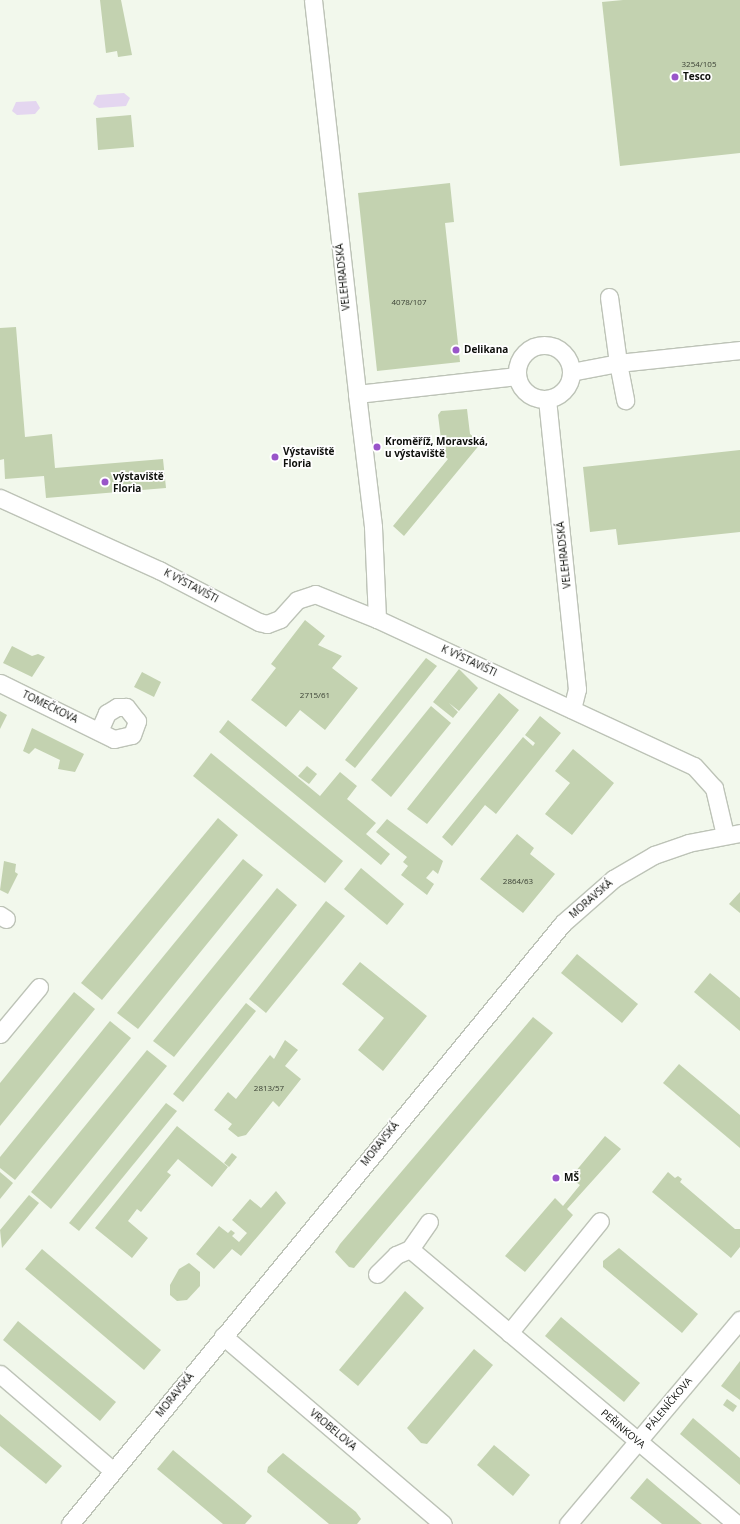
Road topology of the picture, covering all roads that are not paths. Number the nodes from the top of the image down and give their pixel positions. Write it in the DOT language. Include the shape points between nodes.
graph roads {
  1 [pos="313,0"];
  2 [pos="610,297"];
  3 [pos="740,350"];
  4 [pos="618,363"];
  5 [pos="571,372"];
  6 [pos="517,376"];
  7 [pos="357,394"];
  8 [pos="547,399"];
  9 [pos="625,400"];
  10 [pos="0,498"];
  11 [pos="377,619"];
  12 [pos="0,683"];
  13 [pos="572,709"];
  14 [pos="99,731"];
  15 [pos="732,834"];
  16 [pos="39,987"];
  17 [pos="0,1034"];
  18 [pos="600,1221"];
  19 [pos="429,1222"];
  20 [pos="410,1249"];
  21 [pos="378,1274"];
  22 [pos="740,1320"];
  23 [pos="509,1333"];
  24 [pos="223,1336"];
  25 [pos="0,1374"];
  26 [pos="638,1441"];
  27 [pos="113,1471"];
  28 [pos="70,1524"];
  29 [pos="443,1524"];
  30 [pos="568,1524"];
  31 [pos="737,1524"];
  1 -- 7 [label="street, VELEHRADSKÁ"];
  2 -- 4 [label="street"];
  3 -- 4 [label="street"];
  4 -- 5 [label="street"];
  4 -- 9 [label="street"];
  5 -- 6 [label="street" via="564,354 547,345 528,350 517,366"];
  5 -- 8 [label="street" via="564,390"];
  6 -- 7 [label="street"];
  6 -- 8 [label="street" via="527,394"];
  7 -- 11 [label="street" via="373,527"];
  8 -- 13 [label="street, VELEHRADSKÁ" via="577,689"];
  10 -- 11 [label="street, K VÝSTAVIŠTI" via="159,570 259,622 267,624 280,618 297,600 315,594"];
  11 -- 13 [label="street, K VÝSTAVIŠTI"];
  12 -- 14 [label="street, TOMEČKOVA"];
  13 -- 15 [label="street, K VÝSTAVIŠTI" via="702,771 714,788"];
  15 -- 24 [label="street, MORAVSKÁ" via="654,855 619,875 582,904 540,949"];
  16 -- 17 [label="street"];
  18 -- 23 [label="street"];
  19 -- 20 [label="street"];
  20 -- 21 [label="street" via="396,1256"];
  20 -- 23 [label="street, PEŘINKOVA"];
  22 -- 26 [label="street, PÁLENÍČKOVA"];
  23 -- 26 [label="street, PEŘINKOVA"];
  24 -- 27 [label="street, MORAVSKÁ"];
  24 -- 29 [label="street, VROBELOVA"];
  25 -- 27 [label="street"];
  26 -- 30 [label="street, PÁLENÍČKOVA"];
  26 -- 31 [label="street, PEŘINKOVA"];
  27 -- 28 [label="street, MORAVSKÁ"];
}
